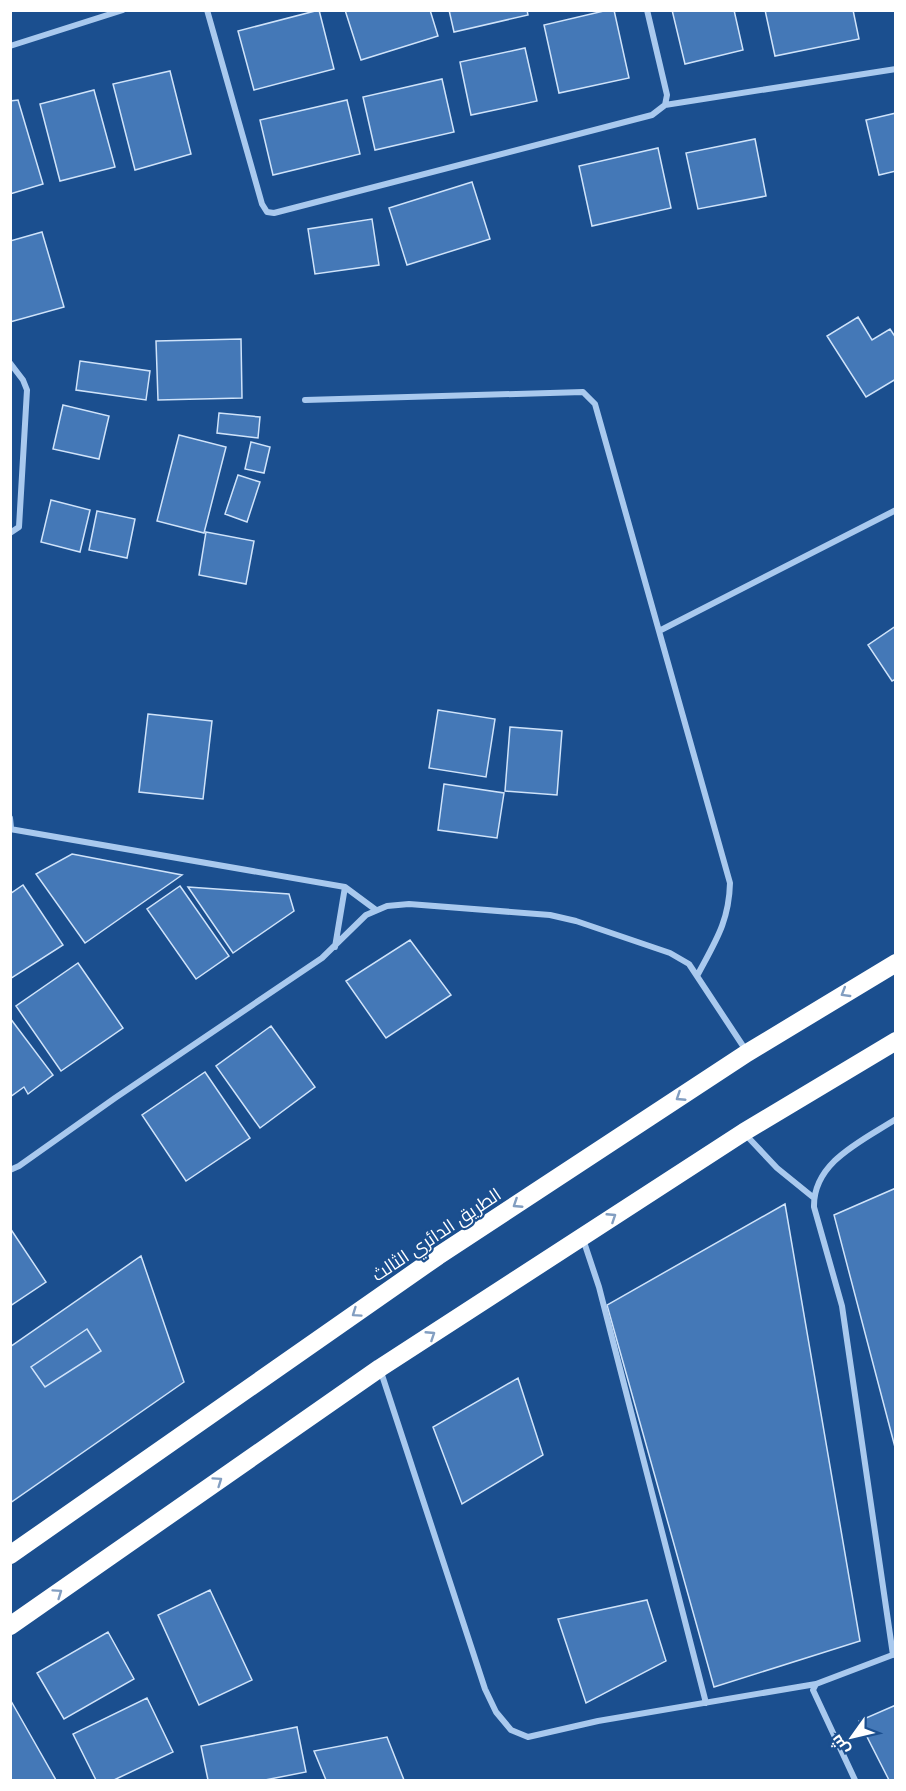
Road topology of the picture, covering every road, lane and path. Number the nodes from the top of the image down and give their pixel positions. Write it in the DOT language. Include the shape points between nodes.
graph roads {
  1 [pos="123,10"];
  2 [pos="207,10"];
  3 [pos="647,10"];
  4 [pos="10,46"];
  5 [pos="896,69"];
  6 [pos="665,105"];
  7 [pos="10,363"];
  8 [pos="304,400"];
  9 [pos="896,510"];
  10 [pos="10,533"];
  11 [pos="659,631"];
  12 [pos="10,819"];
  13 [pos="11,829"];
  14 [pos="345,887"];
  15 [pos="376,909"];
  16 [pos="335,948"];
  17 [pos="896,963"];
  18 [pos="697,976"];
  19 [pos="894,1046"];
  20 [pos="747,1053"];
  21 [pos="896,1119"];
  22 [pos="744,1132"];
  23 [pos="10,1170"];
  24 [pos="813,1198"];
  25 [pos="582,1236"];
  26 [pos="380,1368"];
  27 [pos="10,1555"];
  28 [pos="10,1626"];
  29 [pos="894,1654"];
  30 [pos="816,1684"];
  31 [pos="706,1703"];
  32 [pos="855,1780"];
  1 -- 4 [label="street"];
  2 -- 6 [label="street" via="267,212 652,115"];
  3 -- 6 [label="street" via="667,95"];
  5 -- 6 [label="street"];
  7 -- 10 [label="street" via="27,390 19,527"];
  8 -- 11 [label="street" via="584,392 595,404"];
  9 -- 11 [label="street"];
  11 -- 18 [label="street" via="730,883 725,923"];
  12 -- 13 [label="street"];
  13 -- 14 [label="street"];
  14 -- 15 [label="street"];
  14 -- 16 [label="street"];
  15 -- 16 [label="street"];
  15 -- 18 [label="street" via="409,904 550,915 670,953 689,964"];
  16 -- 23 [label="street"];
  17 -- 20 [label="highway, الطريق الدائري الثالث, one-way"];
  18 -- 20 [label="street"];
  19 -- 22 [label="highway"];
  20 -- 27 [label="highway, الطريق الدائري الثالث, one-way" via="438,1256"];
  21 -- 24 [label="street" via="829,1166 815,1187"];
  22 -- 24 [label="street" via="777,1168"];
  25 -- 22 [label="highway, one-way"];
  24 -- 29 [label="street" via="842,1306"];
  26 -- 25 [label="highway, one-way"];
  25 -- 31 [label="street" via="599,1287"];
  28 -- 26 [label="highway, one-way"];
  26 -- 31 [label="street" via="486,1689 496,1712 511,1730 528,1737"];
  29 -- 30 [label="street"];
  30 -- 31 [label="street"];
  30 -- 32 [label="street" via="813,1693"];
}
